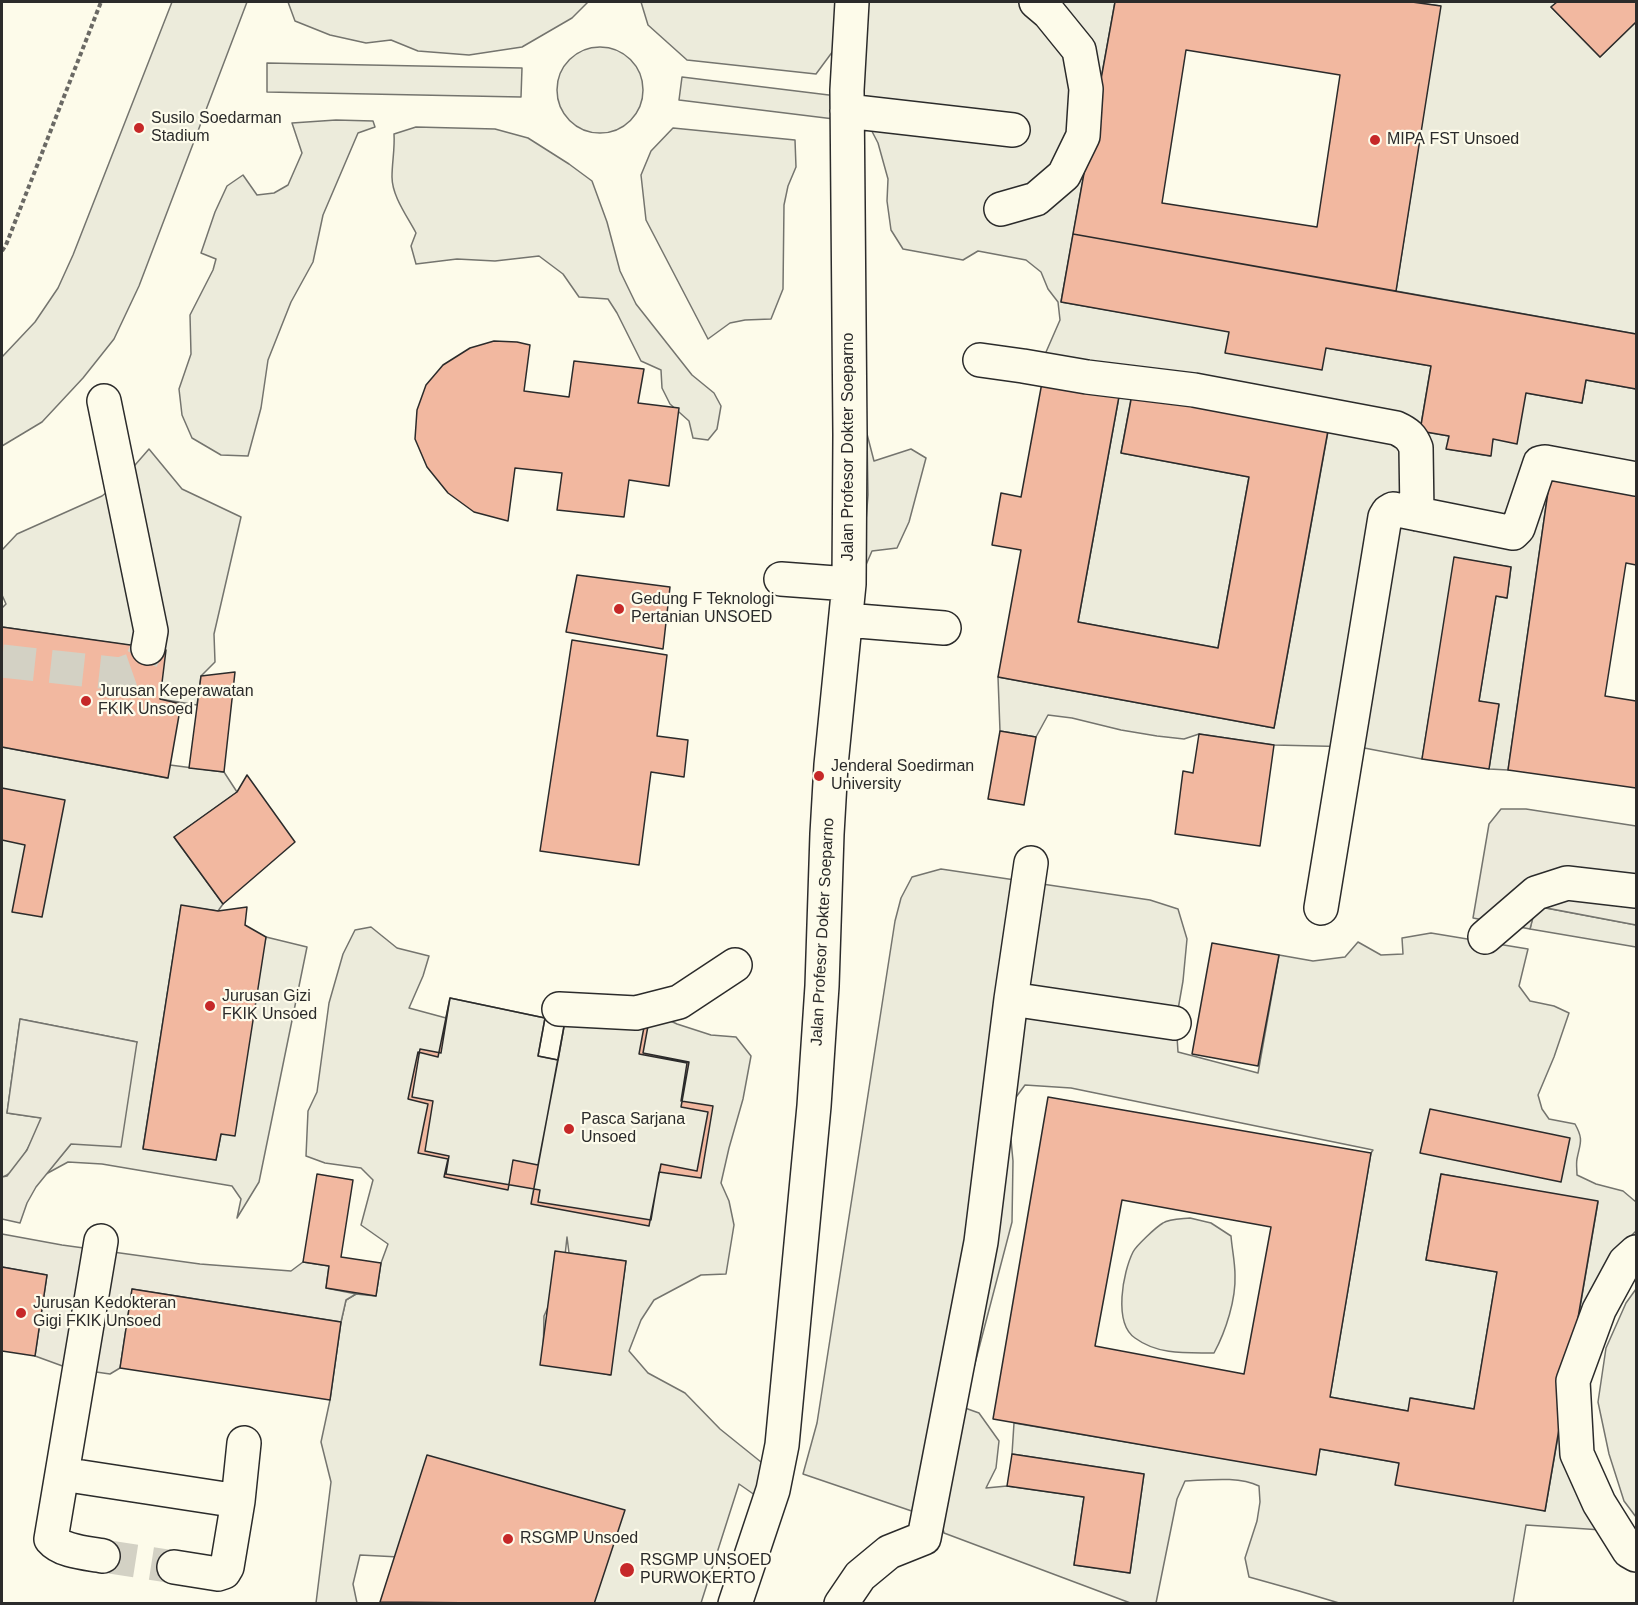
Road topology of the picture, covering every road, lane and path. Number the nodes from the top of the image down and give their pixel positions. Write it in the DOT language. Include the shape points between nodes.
graph roads {
  1 [pos="100,2"];
  2 [pos="852,2"];
  3 [pos="1036,2"];
  4 [pos="847,111"];
  5 [pos="1013,130"];
  6 [pos="1001,209"];
  7 [pos="2,251"];
  8 [pos="981,360"];
  9 [pos="104,400"];
  10 [pos="1636,479"];
  11 [pos="1417,514"];
  12 [pos="781,579"];
  13 [pos="849,584"];
  14 [pos="846,621"];
  15 [pos="944,628"];
  16 [pos="148,648"];
  17 [pos="1031,863"];
  18 [pos="1636,891"];
  19 [pos="1321,908"];
  20 [pos="1485,937"];
  21 [pos="735,965"];
  22 [pos="1011,999"];
  23 [pos="559,1009"];
  24 [pos="1174,1023"];
  25 [pos="101,1241"];
  26 [pos="1636,1252"];
  27 [pos="244,1443"];
  28 [pos="62,1474"];
  29 [pos="238,1501"];
  30 [pos="1636,1555"];
  31 [pos="103,1556"];
  32 [pos="174,1567"];
  33 [pos="735,1604"];
  34 [pos="841,1604"];
  1 -- 7 [label="path"];
  2 -- 4 [label="street, Jalan Profesor Dokter Soeparno"];
  3 -- 6 [label="street" via="1079,50 1086,88 1083,136 1064,175 1036,199"];
  4 -- 5 [label="street"];
  4 -- 13 [label="street, Jalan Profesor Dokter Soeparno"];
  8 -- 11 [label="street" via="1194,390 1396,428 1408,434 1416,448"];
  9 -- 16 [label="street" via="152,631"];
  10 -- 11 [label="street" via="1540,464 1513,533"];
  11 -- 19 [label="street" via="1393,509 1385,517"];
  12 -- 13 [label="street"];
  13 -- 14 [label="street, Jalan Profesor Dokter Soeparno"];
  14 -- 15 [label="street"];
  14 -- 33 [label="street, Jalan Profesor Dokter Soeparno" via="826,834 814,1106 782,1445 773,1490"];
  17 -- 22 [label="street"];
  18 -- 20 [label="street" via="1567,884 1536,893"];
  21 -- 23 [label="street" via="679,1002 668,1005 636,1012"];
  22 -- 24 [label="street"];
  22 -- 34 [label="street" via="981,1242 924,1538 889,1552 860,1576"];
  25 -- 28 [label="street"];
  26 -- 30 [label="street" via="1625,1262 1599,1310 1573,1381 1577,1454 1599,1503 1629,1551"];
  27 -- 29 [label="street"];
  28 -- 29 [label="street"];
  28 -- 31 [label="street" via="51,1539 60,1546"];
  29 -- 32 [label="street" via="224,1572"];
}
